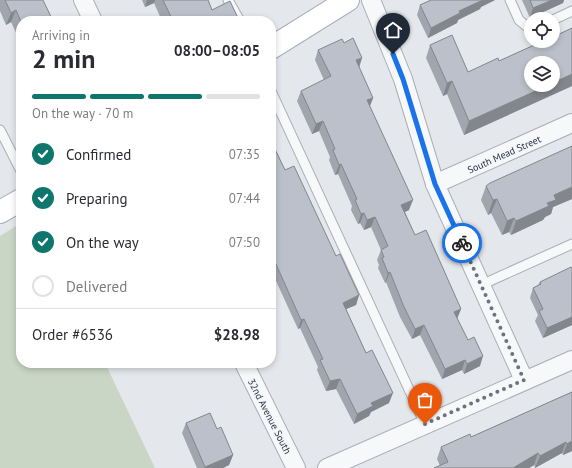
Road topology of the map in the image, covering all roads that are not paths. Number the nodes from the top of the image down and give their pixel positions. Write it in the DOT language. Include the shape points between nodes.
graph roads {
  1 [pos="83,0"];
  2 [pos="228,0"];
  3 [pos="348,0"];
  4 [pos="370,0"];
  5 [pos="510,0"];
  6 [pos="572,11"];
  7 [pos="91,16"];
  8 [pos="237,16"];
  9 [pos="560,17"];
  10 [pos="524,24"];
  11 [pos="276,45"];
  12 [pos="276,102"];
  13 [pos="572,123"];
  14 [pos="0,130"];
  15 [pos="16,160"];
  16 [pos="435,184"];
  17 [pos="16,203"];
  18 [pos="0,212"];
  19 [pos="572,244"];
  20 [pos="481,285"];
  21 [pos="572,360"];
  22 [pos="246,368"];
  23 [pos="524,380"];
  24 [pos="425,424"];
  25 [pos="296,468"];
  26 [pos="327,468"];
  1 -- 7 [label="street"];
  2 -- 8 [label="lane"];
  3 -- 11 [label="street"];
  4 -- 16 [label="street" via="403,79"];
  5 -- 10 [label="lane" via="519,20"];
  6 -- 9 [label="lane"];
  12 -- 24 [label="lane"];
  13 -- 16 [label="street, South Mead Street"];
  14 -- 15 [label="lane"];
  16 -- 20 [label="street"];
  17 -- 18 [label="street"];
  19 -- 20 [label="lane"];
  20 -- 23 [label="street"];
  21 -- 23 [label="street"];
  22 -- 25 [label="street, 32nd Avenue South"];
  23 -- 24 [label="street"];
  24 -- 26 [label="street"];
}
